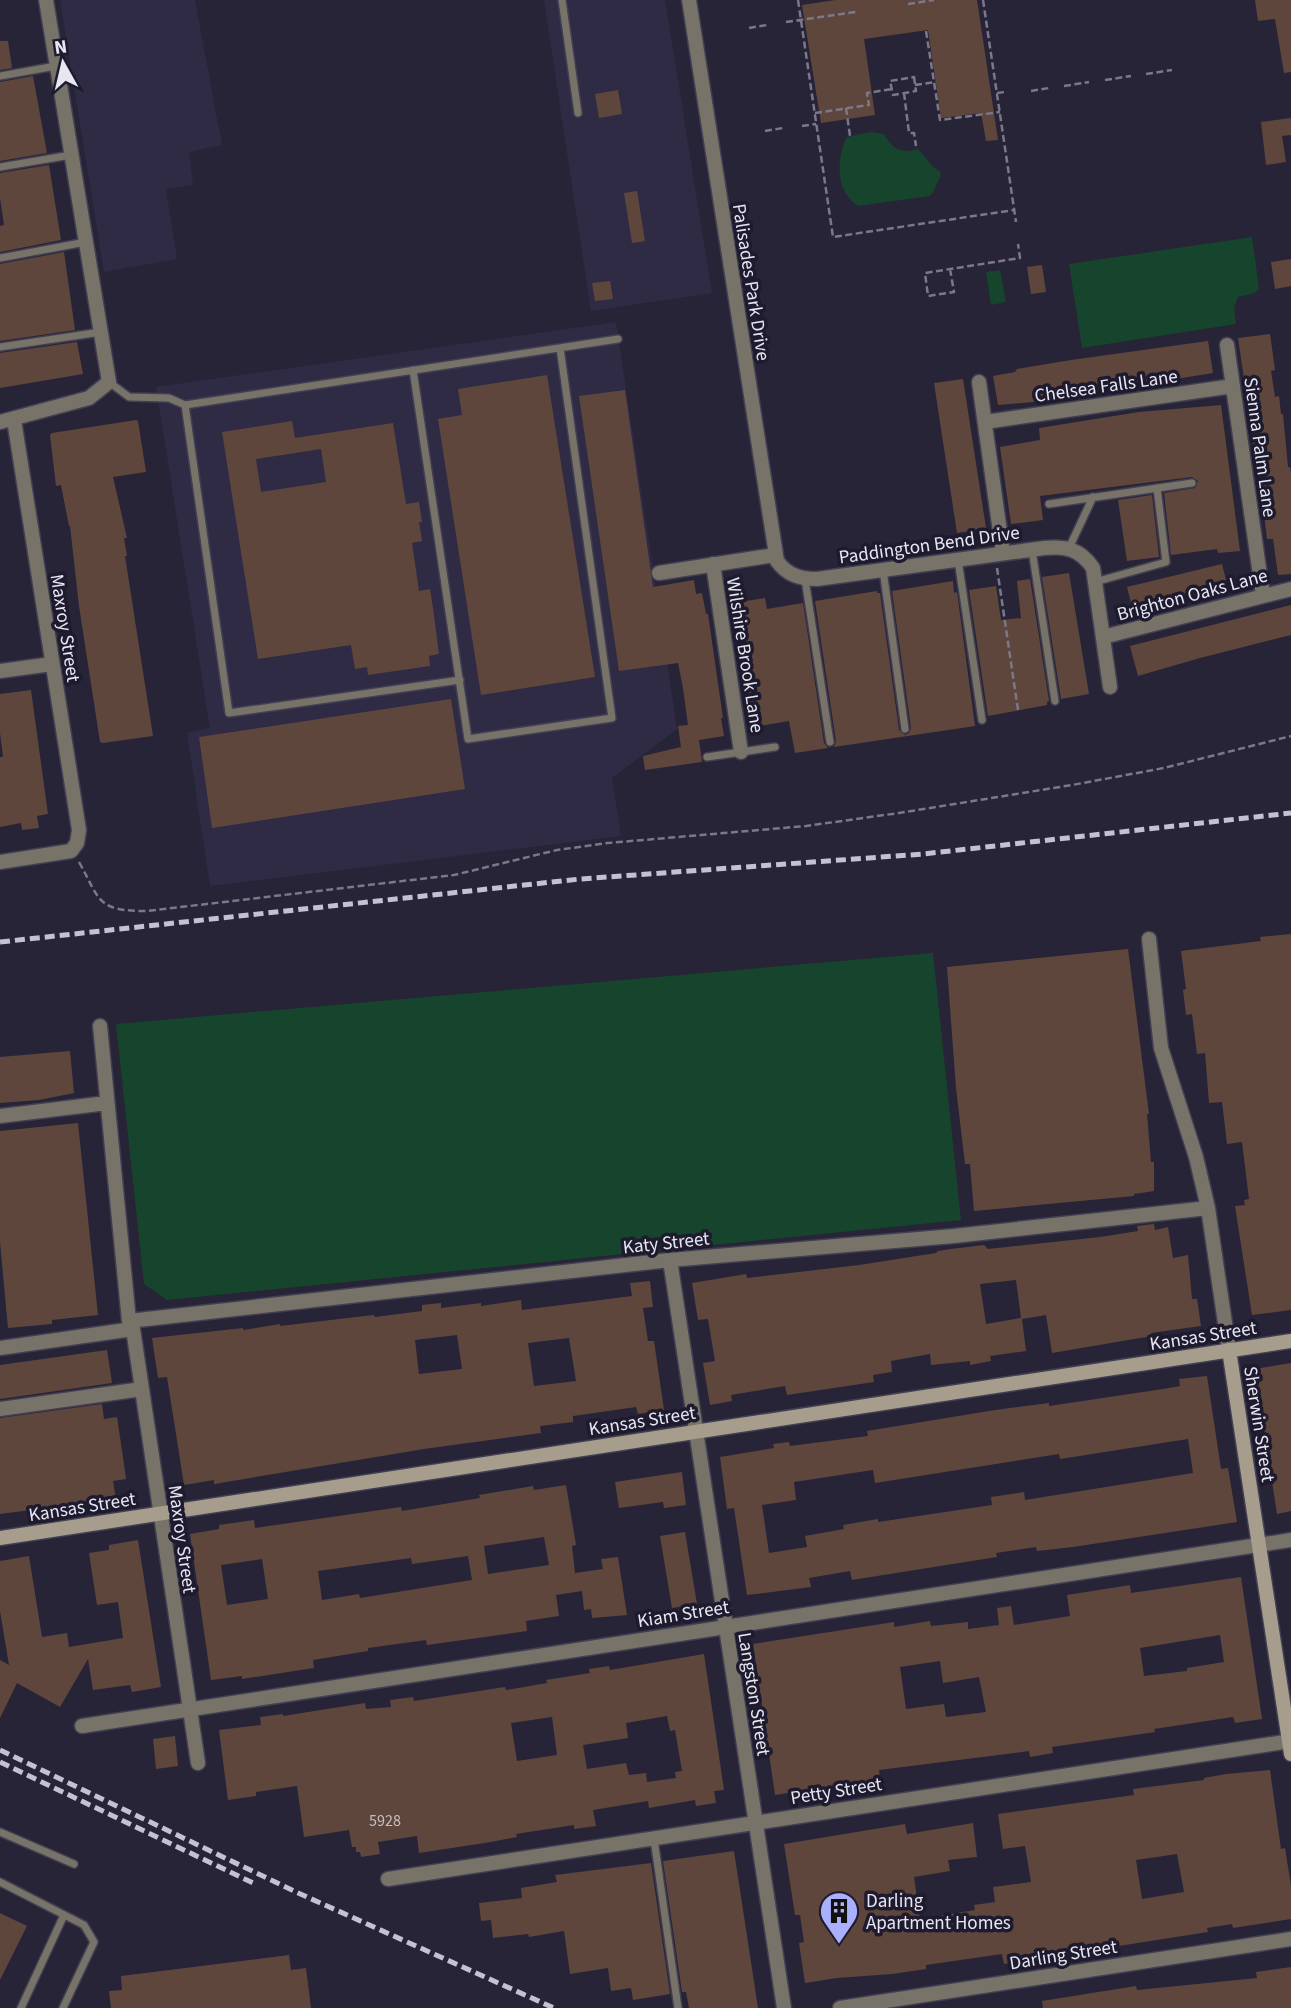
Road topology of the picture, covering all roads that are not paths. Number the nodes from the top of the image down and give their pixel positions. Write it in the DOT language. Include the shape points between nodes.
graph roads {
  1 [pos="46,0"];
  2 [pos="562,0"];
  3 [pos="689,0"];
  4 [pos="57,66"];
  5 [pos="0,76"];
  6 [pos="578,113"];
  7 [pos="72,155"];
  8 [pos="0,167"];
  9 [pos="86,242"];
  10 [pos="0,258"];
  11 [pos="102,331"];
  12 [pos="618,339"];
  13 [pos="1227,345"];
  14 [pos="0,347"];
  15 [pos="560,348"];
  16 [pos="413,370"];
  17 [pos="109,382"];
  18 [pos="979,382"];
  19 [pos="1233,386"];
  20 [pos="185,405"];
  21 [pos="7,421"];
  22 [pos="985,422"];
  23 [pos="1192,483"];
  24 [pos="1157,488"];
  25 [pos="1093,497"];
  26 [pos="1049,503"];
  27 [pos="1032,549"];
  28 [pos="1075,550"];
  29 [pos="1003,553"];
  30 [pos="775,555"];
  31 [pos="958,560"];
  32 [pos="713,564"];
  33 [pos="882,570"];
  34 [pos="659,573"];
  35 [pos="805,579"];
  36 [pos="1095,582"];
  37 [pos="1291,589"];
  38 [pos="1263,596"];
  39 [pos="1103,637"];
  40 [pos="52,664"];
  41 [pos="0,671"];
  42 [pos="460,680"];
  43 [pos="1110,687"];
  44 [pos="1055,701"];
  45 [pos="982,720"];
  46 [pos="905,729"];
  47 [pos="830,742"];
  48 [pos="775,747"];
  49 [pos="741,752"];
  50 [pos="707,757"];
  51 [pos="0,862"];
  52 [pos="1149,939"];
  53 [pos="100,1026"];
  54 [pos="107,1103"];
  55 [pos="0,1116"];
  56 [pos="1208,1208"];
  57 [pos="670,1261"];
  58 [pos="131,1325"];
  59 [pos="1291,1340"];
  60 [pos="0,1348"];
  61 [pos="1229,1350"];
  62 [pos="142,1390"];
  63 [pos="0,1409"];
  64 [pos="696,1431"];
  65 [pos="160,1513"];
  66 [pos="0,1538"];
  67 [pos="1291,1540"];
  68 [pos="1259,1545"];
  69 [pos="725,1626"];
  70 [pos="189,1709"];
  71 [pos="82,1726"];
  72 [pos="1290,1745"];
  73 [pos="198,1763"];
  74 [pos="757,1822"];
  75 [pos="0,1832"];
  76 [pos="654,1839"];
  77 [pos="74,1864"];
  78 [pos="388,1879"];
  79 [pos="0,1882"];
  80 [pos="64,1915"];
  81 [pos="1291,1939"];
  82 [pos="22,2008"];
  83 [pos="62,2008"];
  84 [pos="678,2008"];
  85 [pos="784,2008"];
  86 [pos="840,2008"];
  1 -- 4 [label="street"];
  2 -- 6 [label="lane"];
  3 -- 30 [label="street, Palisades Park Drive"];
  4 -- 5 [label="lane"];
  4 -- 7 [label="street"];
  7 -- 8 [label="lane"];
  7 -- 9 [label="street"];
  9 -- 10 [label="lane"];
  9 -- 11 [label="street"];
  11 -- 14 [label="lane"];
  11 -- 17 [label="street"];
  12 -- 15 [label="lane"];
  13 -- 19 [label="street, Sienna Palm Lane"];
  15 -- 16 [label="lane"];
  15 -- 42 [label="lane" via="612,718 468,739"];
  16 -- 20 [label="lane"];
  16 -- 42 [label="lane"];
  17 -- 20 [label="lane" via="129,397 169,398"];
  17 -- 21 [label="street" via="89,398"];
  18 -- 22 [label="street"];
  19 -- 22 [label="street, Chelsea Falls Lane"];
  19 -- 38 [label="street, Sienna Palm Lane"];
  20 -- 42 [label="lane" via="229,713"];
  21 -- 40 [label="street, Maxroy Street"];
  22 -- 29 [label="street"];
  23 -- 24 [label="lane"];
  24 -- 25 [label="lane"];
  24 -- 36 [label="lane" via="1166,562"];
  25 -- 26 [label="lane"];
  25 -- 28 [label="lane"];
  27 -- 28 [label="street, Paddington Bend Drive"];
  27 -- 29 [label="street, Paddington Bend Drive"];
  27 -- 44 [label="lane"];
  28 -- 36 [label="street" via="1093,568"];
  29 -- 31 [label="street, Paddington Bend Drive"];
  30 -- 32 [label="street"];
  30 -- 35 [label="street, Palisades Park Drive" via="783,569"];
  31 -- 33 [label="street, Paddington Bend Drive"];
  31 -- 45 [label="lane"];
  32 -- 34 [label="street"];
  32 -- 49 [label="street, Wilshire Brook Lane"];
  33 -- 35 [label="street, Paddington Bend Drive"];
  33 -- 46 [label="lane"];
  35 -- 47 [label="lane"];
  36 -- 39 [label="street"];
  37 -- 38 [label="street, Brighton Oaks Lane"];
  38 -- 39 [label="street, Brighton Oaks Lane"];
  39 -- 43 [label="street"];
  40 -- 41 [label="street"];
  40 -- 51 [label="street, Maxroy Street" via="79,830 74,847"];
  48 -- 49 [label="lane"];
  49 -- 50 [label="lane"];
  52 -- 56 [label="street, Sherwin Street" via="1161,1048"];
  53 -- 54 [label="street, Maxroy Street"];
  54 -- 55 [label="street"];
  54 -- 58 [label="street, Maxroy Street"];
  56 -- 57 [label="street, Katy Street"];
  56 -- 61 [label="street, Sherwin Street"];
  57 -- 58 [label="street, Katy Street"];
  57 -- 64 [label="street, Langston Street"];
  58 -- 60 [label="street, Katy Street"];
  58 -- 62 [label="street, Maxroy Street"];
  59 -- 61 [label="street, Kansas Street"];
  61 -- 64 [label="street, Kansas Street"];
  61 -- 68 [label="street, Sherwin Street"];
  62 -- 63 [label="street"];
  62 -- 65 [label="street, Maxroy Street"];
  64 -- 65 [label="street, Kansas Street"];
  64 -- 69 [label="street, Langston Street"];
  65 -- 66 [label="street, Kansas Street"];
  65 -- 70 [label="street, Maxroy Street"];
  67 -- 68 [label="street, Kiam Street"];
  68 -- 69 [label="street, Kiam Street"];
  68 -- 72 [label="street, Sherwin Street"];
  69 -- 70 [label="street, Kiam Street"];
  69 -- 74 [label="street, Langston Street"];
  70 -- 71 [label="street, Kiam Street"];
  70 -- 73 [label="street, Maxroy Street"];
  72 -- 74 [label="street, Petty Street"];
  74 -- 76 [label="street, Petty Street"];
  74 -- 85 [label="street, Langston Street"];
  75 -- 77 [label="lane"];
  76 -- 78 [label="street, Petty Street"];
  76 -- 84 [label="lane"];
  79 -- 80 [label="lane"];
  80 -- 82 [label="lane"];
  80 -- 83 [label="lane" via="84,1925 94,1942"];
  81 -- 86 [label="street, Darling Street"];
}
